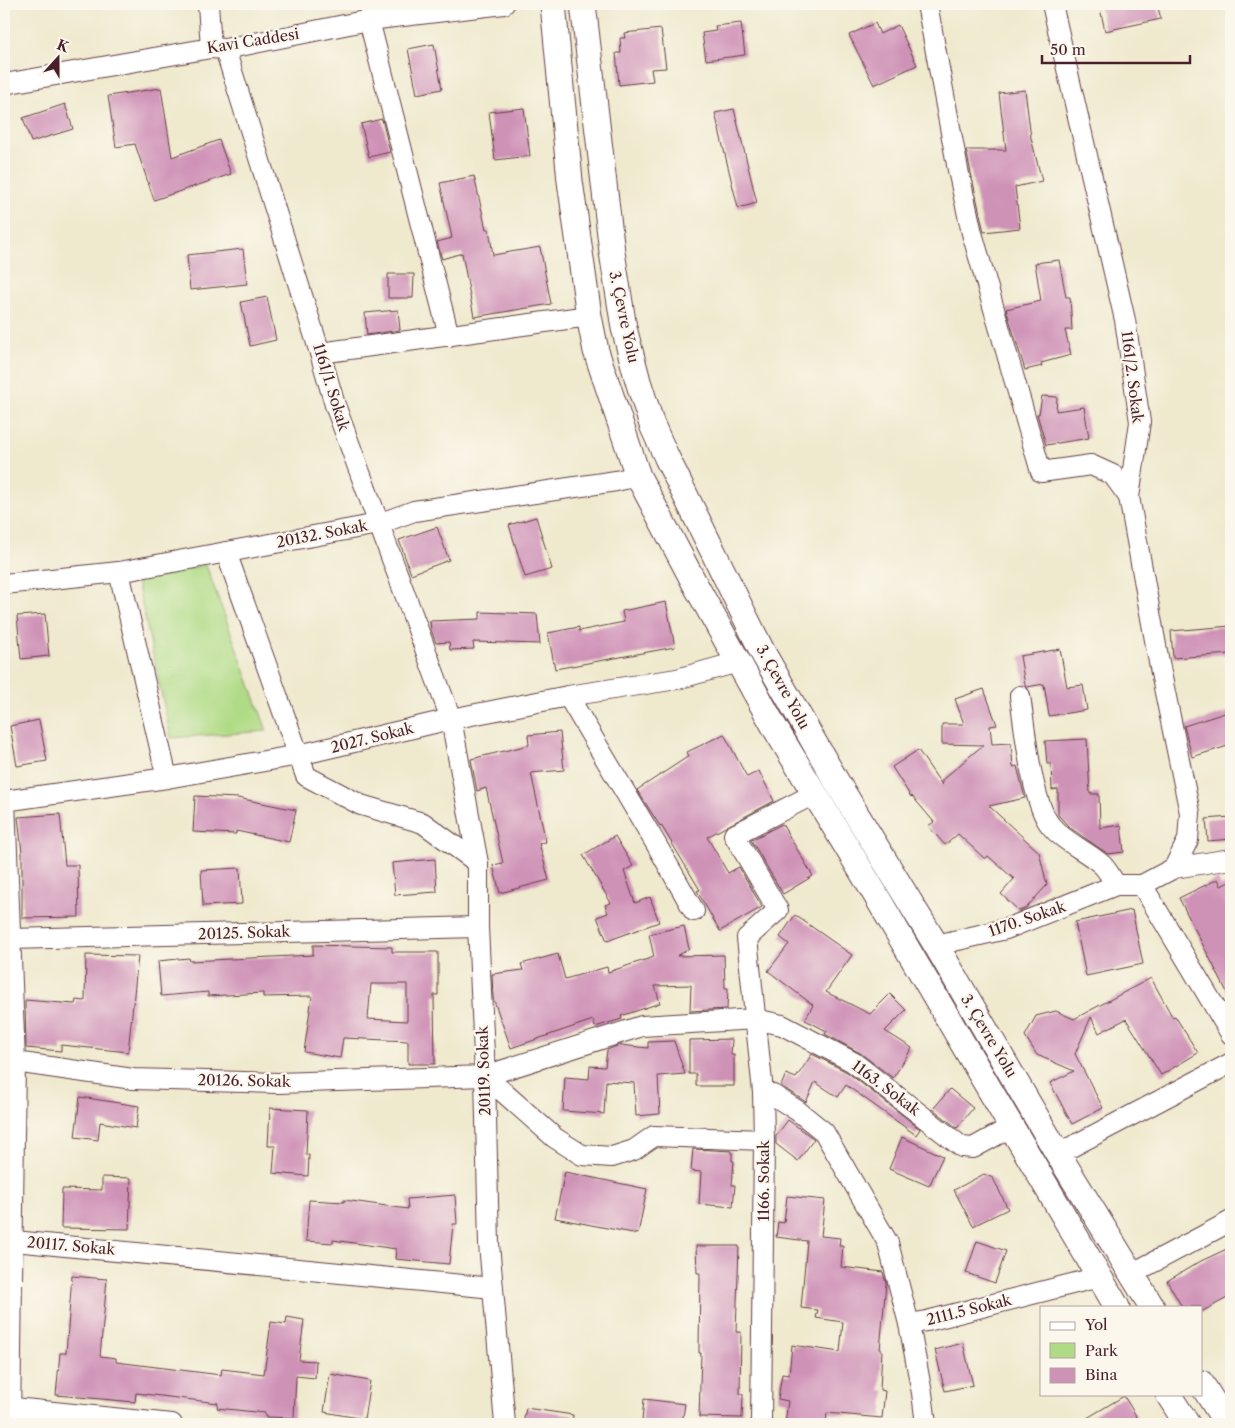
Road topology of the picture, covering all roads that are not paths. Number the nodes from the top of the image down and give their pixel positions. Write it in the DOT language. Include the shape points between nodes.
graph roads {
  1 [pos="208,4"];
  2 [pos="504,4"];
  3 [pos="553,4"];
  4 [pos="582,4"];
  5 [pos="927,4"];
  6 [pos="1052,4"];
  7 [pos="369,20"];
  8 [pos="218,49"];
  9 [pos="4,84"];
  10 [pos="588,316"];
  11 [pos="449,336"];
  12 [pos="320,353"];
  13 [pos="638,476"];
  14 [pos="1129,497"];
  15 [pos="378,524"];
  16 [pos="226,552"];
  17 [pos="118,572"];
  18 [pos="4,584"];
  19 [pos="738,662"];
  20 [pos="568,696"];
  21 [pos="1020,696"];
  22 [pos="451,719"];
  23 [pos="299,756"];
  24 [pos="167,778"];
  25 [pos="816,793"];
  26 [pos="4,801"];
  27 [pos="1231,859"];
  28 [pos="478,863"];
  29 [pos="1174,868"];
  30 [pos="1116,885"];
  31 [pos="1142,885"];
  32 [pos="694,911"];
  33 [pos="478,927"];
  34 [pos="11,940"];
  35 [pos="936,945"];
  36 [pos="755,1019"];
  37 [pos="1231,1034"];
  38 [pos="9,1062"];
  39 [pos="1231,1064"];
  40 [pos="486,1076"];
  41 [pos="763,1092"];
  42 [pos="1010,1127"];
  43 [pos="764,1140"];
  44 [pos="1058,1154"];
  45 [pos="1231,1221"];
  46 [pos="8,1240"];
  47 [pos="1131,1274"];
  48 [pos="1099,1277"];
  49 [pos="493,1288"];
  50 [pos="1116,1306"];
  51 [pos="1151,1306"];
  52 [pos="909,1324"];
  53 [pos="1202,1385"];
  54 [pos="1169,1396"];
  55 [pos="8,1413"];
  56 [pos="172,1424"];
  57 [pos="505,1424"];
  58 [pos="761,1424"];
  59 [pos="926,1424"];
  60 [pos="1187,1424"];
  61 [pos="1227,1424"];
  1 -- 8 [label="street, 1161/1. Sokak"];
  2 -- 7 [label="street, Kavi Caddesi"];
  3 -- 10 [label="main road, 3. Çevre Yolu" via="570,181"];
  4 -- 35 [label="main road, 3. Çevre Yolu" via="624,328 652,425 763,653"];
  5 -- 14 [label="street" via="972,233 1041,472 1091,465 1114,475"];
  6 -- 14 [label="street, 1161/2. Sokak" via="1128,338 1140,422"];
  7 -- 8 [label="street, Kavi Caddesi"];
  7 -- 11 [label="street"];
  8 -- 9 [label="street, Kavi Caddesi"];
  8 -- 12 [label="street, 1161/1. Sokak"];
  10 -- 11 [label="street"];
  10 -- 13 [label="main road, 3. Çevre Yolu" via="596,351"];
  11 -- 12 [label="street"];
  12 -- 15 [label="street, 1161/1. Sokak"];
  13 -- 15 [label="street, 20132. Sokak" via="414,510"];
  13 -- 19 [label="main road, 3. Çevre Yolu"];
  14 -- 29 [label="street, 1161/2. Sokak" via="1190,812 1188,840"];
  15 -- 16 [label="street, 20132. Sokak"];
  15 -- 22 [label="street, 1161/1. Sokak"];
  16 -- 17 [label="street, 20132. Sokak"];
  16 -- 23 [label="street"];
  17 -- 18 [label="street, 20132. Sokak"];
  17 -- 24 [label="street"];
  19 -- 20 [label="street, 2027. Sokak" via="676,679"];
  19 -- 25 [label="main road, 3. Çevre Yolu"];
  20 -- 22 [label="street, 2027. Sokak"];
  20 -- 32 [label="street"];
  21 -- 30 [label="street" via="1042,812 1051,827 1102,864"];
  22 -- 23 [label="street, 2027. Sokak"];
  22 -- 28 [label="street, 20119. Sokak"];
  23 -- 24 [label="street, 2027. Sokak"];
  23 -- 28 [label="street" via="306,776 361,805 423,823"];
  24 -- 26 [label="street, 2027. Sokak"];
  25 -- 36 [label="street, 1166. Sokak" via="734,835 778,910 748,938"];
  25 -- 42 [label="main road, 3. Çevre Yolu"];
  26 -- 34 [label="street"];
  27 -- 29 [label="street"];
  28 -- 33 [label="street, 20119. Sokak"];
  29 -- 31 [label="street"];
  30 -- 31 [label="street"];
  30 -- 35 [label="street, 1170. Sokak" via="1006,929"];
  31 -- 37 [label="street"];
  33 -- 34 [label="street, 20125. Sokak"];
  33 -- 40 [label="street, 20119. Sokak"];
  34 -- 38 [label="street"];
  35 -- 44 [label="main road, 3. Çevre Yolu"];
  36 -- 40 [label="street, 1163. Sokak" via="642,1026"];
  36 -- 41 [label="street, 1166. Sokak"];
  36 -- 42 [label="street, 1163. Sokak" via="782,1025 853,1062 962,1147 973,1148"];
  38 -- 40 [label="street, 20126. Sokak" via="133,1079 278,1083"];
  38 -- 46 [label="street"];
  39 -- 44 [label="street"];
  40 -- 43 [label="street" via="555,1138 582,1155 612,1158 634,1150 654,1136"];
  40 -- 49 [label="street, 20119. Sokak" via="489,1244"];
  41 -- 43 [label="street, 1166. Sokak"];
  41 -- 52 [label="street" via="798,1111 824,1132 888,1243"];
  42 -- 48 [label="main road, 3. Çevre Yolu"];
  43 -- 58 [label="street, 1166. Sokak"];
  44 -- 47 [label="main road, 3. Çevre Yolu"];
  45 -- 47 [label="street"];
  46 -- 49 [label="street, 20117. Sokak"];
  46 -- 55 [label="street"];
  47 -- 51 [label="main road, 3. Çevre Yolu"];
  48 -- 50 [label="main road, 3. Çevre Yolu"];
  48 -- 52 [label="street, 2111.5 Sokak"];
  49 -- 57 [label="street, 20119. Sokak"];
  52 -- 59 [label="street, 2111.5 Sokak"];
  53 -- 61 [label="main road"];
  54 -- 60 [label="main road"];
  55 -- 56 [label="street"];
}
